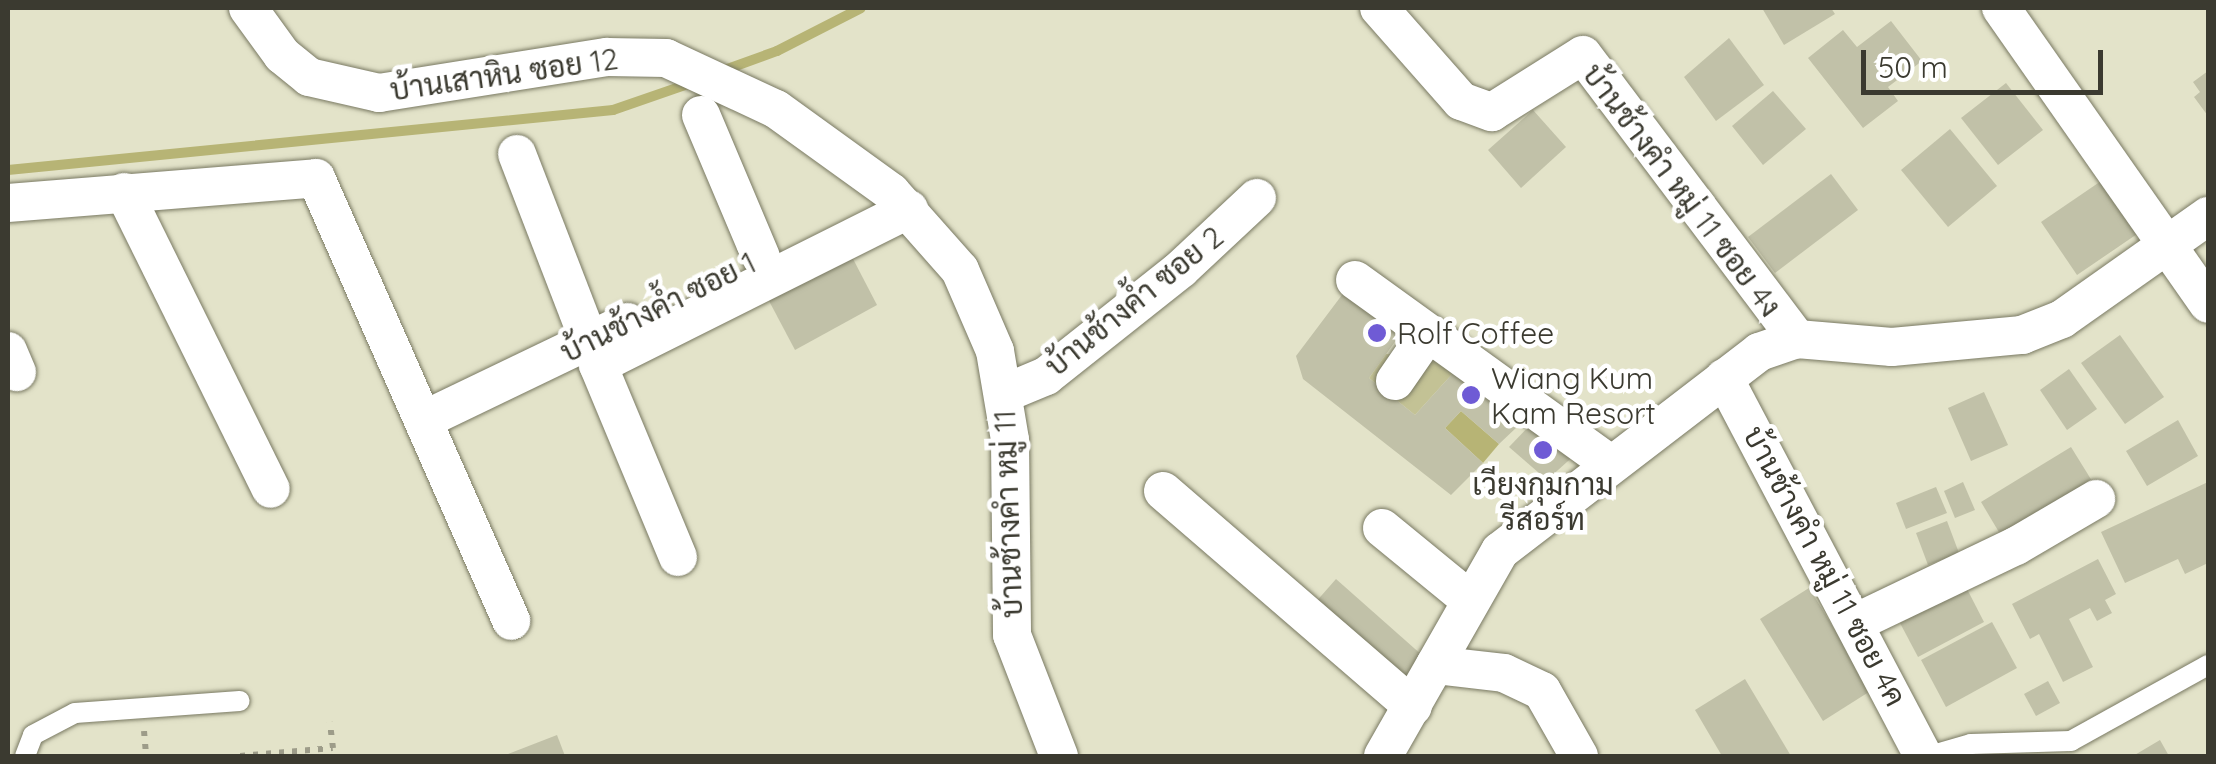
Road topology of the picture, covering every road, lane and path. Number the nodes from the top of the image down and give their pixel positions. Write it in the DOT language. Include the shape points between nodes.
graph roads {
  1 [pos="248,8"];
  2 [pos="1378,8"];
  3 [pos="2001,8"];
  4 [pos="728,86"];
  5 [pos="701,115"];
  6 [pos="517,154"];
  7 [pos="124,192"];
  8 [pos="1257,198"];
  9 [pos="900,201"];
  10 [pos="8,203"];
  11 [pos="2208,216"];
  12 [pos="2168,244"];
  13 [pos="761,257"];
  14 [pos="1355,280"];
  15 [pos="2208,304"];
  16 [pos="1426,336"];
  17 [pos="1797,340"];
  18 [pos="589,341"];
  19 [pos="1724,378"];
  20 [pos="1395,381"];
  21 [pos="1003,394"];
  22 [pos="424,420"];
  23 [pos="1610,464"];
  24 [pos="270,488"];
  25 [pos="1163,491"];
  26 [pos="2096,499"];
  27 [pos="1382,528"];
  28 [pos="678,557"];
  29 [pos="1470,600"];
  30 [pos="511,621"];
  31 [pos="1855,623"];
  32 [pos="1435,666"];
  33 [pos="2208,666"];
  34 [pos="240,701"];
  35 [pos="1413,707"];
  36 [pos="330,722"];
  37 [pos="1974,750"];
  38 [pos="316,753"];
  39 [pos="25,756"];
  40 [pos="240,756"];
  41 [pos="1059,756"];
  42 [pos="1383,756"];
  43 [pos="1580,756"];
  44 [pos="1926,756"];
  1 -- 4 [label="street, บ้านเสาหิน ซอย 12" via="282,55 309,77 379,94 607,56 666,58"];
  2 -- 17 [label="street, บ้านช้างคำ หมู่ 11 ซอย 4ง" via="1461,101 1492,112 1583,55"];
  3 -- 12 [label="street"];
  4 -- 9 [label="street, บ้านช้างคำ หมู่ 11" via="821,137"];
  5 -- 13 [label="street"];
  6 -- 18 [label="street"];
  7 -- 10 [label="street"];
  7 -- 22 [label="street" via="316,178"];
  7 -- 24 [label="street"];
  8 -- 21 [label="street, บ้านช้างค้ำ ซอย 2" via="1181,269 1046,376"];
  9 -- 13 [label="street, บ้านช้างค้ำ ซอย 1"];
  9 -- 21 [label="street, บ้านช้างคำ หมู่ 11" via="960,270 995,351"];
  9 -- 28 [label="street" via="598,365"];
  11 -- 12 [label="street"];
  12 -- 15 [label="street"];
  12 -- 17 [label="street" via="2062,319 2022,335 1892,347"];
  13 -- 18 [label="street, บ้านช้างค้ำ ซอย 1"];
  14 -- 16 [label="street"];
  16 -- 20 [label="street"];
  16 -- 23 [label="street"];
  17 -- 19 [label="street" via="1759,352"];
  18 -- 22 [label="street, บ้านช้างค้ำ ซอย 1"];
  19 -- 23 [label="street"];
  19 -- 31 [label="street, บ้านช้างคำ หมู่ 11 ซอย 4ค"];
  21 -- 41 [label="street, บ้านช้างคำ หมู่ 11" via="1012,636 1022,676"];
  22 -- 30 [label="street"];
  23 -- 29 [label="street" via="1500,552"];
  25 -- 35 [label="street"];
  26 -- 31 [label="street" via="2016,546"];
  27 -- 29 [label="street"];
  29 -- 32 [label="street"];
  31 -- 44 [label="street, บ้านช้างคำ หมู่ 11 ซอย 4ค"];
  32 -- 35 [label="street"];
  32 -- 43 [label="street" via="1504,673 1542,691"];
  33 -- 37 [label="lane" via="2072,741"];
  34 -- 39 [label="lane" via="75,713 33,736"];
  35 -- 42 [label="street"];
  36 -- 38 [label="path" via="334,748"];
  37 -- 44 [label="lane"];
  38 -- 40 [label="path"];
}
